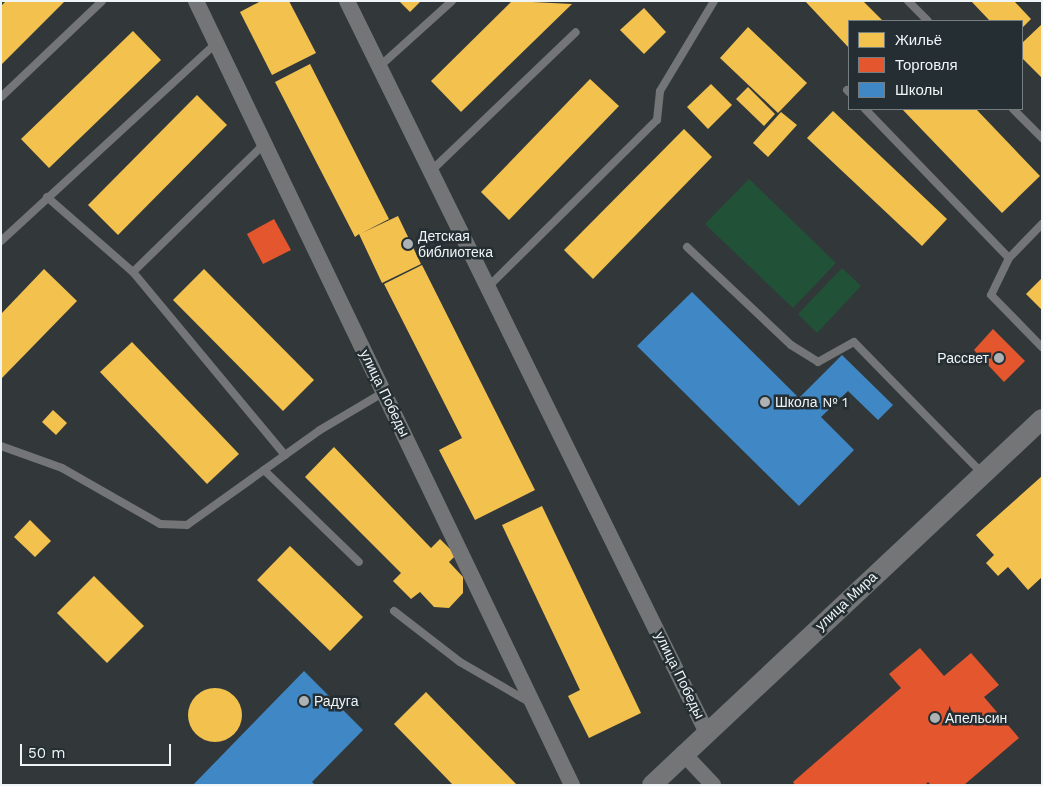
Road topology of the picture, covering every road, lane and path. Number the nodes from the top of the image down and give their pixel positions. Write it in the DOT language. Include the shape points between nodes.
graph roads {
  1 [pos="102,1"];
  2 [pos="196,1"];
  3 [pos="347,1"];
  4 [pos="452,1"];
  5 [pos="714,1"];
  6 [pos="908,1"];
  7 [pos="927,20"];
  8 [pos="576,32"];
  9 [pos="216,43"];
  10 [pos="380,66"];
  11 [pos="1,97"];
  12 [pos="866,110"];
  13 [pos="1014,110"];
  14 [pos="1042,138"];
  15 [pos="265,143"];
  16 [pos="432,170"];
  17 [pos="47,198"];
  18 [pos="1042,224"];
  19 [pos="1,241"];
  20 [pos="688,247"];
  21 [pos="1009,258"];
  22 [pos="133,272"];
  23 [pos="489,286"];
  24 [pos="1042,347"];
  25 [pos="384,392"];
  26 [pos="1042,419"];
  27 [pos="1,446"];
  28 [pos="285,455"];
  29 [pos="264,470"];
  30 [pos="983,474"];
  31 [pos="359,562"];
  32 [pos="394,610"];
  33 [pos="535,706"];
  34 [pos="706,731"];
  35 [pos="682,753"];
  36 [pos="572,785"];
  37 [pos="652,785"];
  38 [pos="713,785"];
  1 -- 11 [label="lane"];
  2 -- 9 [label="street, улица Победы"];
  3 -- 10 [label="street, улица Победы"];
  4 -- 10 [label="lane"];
  5 -- 23 [label="lane" via="660,91 657,120"];
  6 -- 7 [label="lane"];
  8 -- 16 [label="lane"];
  9 -- 15 [label="street, улица Победы"];
  9 -- 17 [label="lane"];
  10 -- 16 [label="street, улица Победы"];
  12 -- 21 [label="lane"];
  13 -- 14 [label="lane"];
  15 -- 22 [label="lane"];
  15 -- 25 [label="street, улица Победы"];
  16 -- 23 [label="street, улица Победы"];
  17 -- 19 [label="lane"];
  17 -- 22 [label="lane"];
  18 -- 21 [label="lane"];
  20 -- 30 [label="lane" via="791,345 818,362 854,342"];
  21 -- 24 [label="lane" via="991,295"];
  22 -- 28 [label="lane"];
  23 -- 34 [label="street, улица Победы"];
  25 -- 28 [label="lane"];
  25 -- 33 [label="street, улица Победы"];
  26 -- 30 [label="street, улица Мира"];
  27 -- 29 [label="lane" via="62,468 160,524 187,525"];
  28 -- 29 [label="lane"];
  29 -- 31 [label="lane"];
  30 -- 34 [label="street, улица Мира"];
  32 -- 33 [label="lane" via="460,662"];
  33 -- 36 [label="street, улица Победы"];
  34 -- 35 [label="street, улица Мира"];
  35 -- 37 [label="street, улица Мира"];
  35 -- 38 [label="street"];
}
